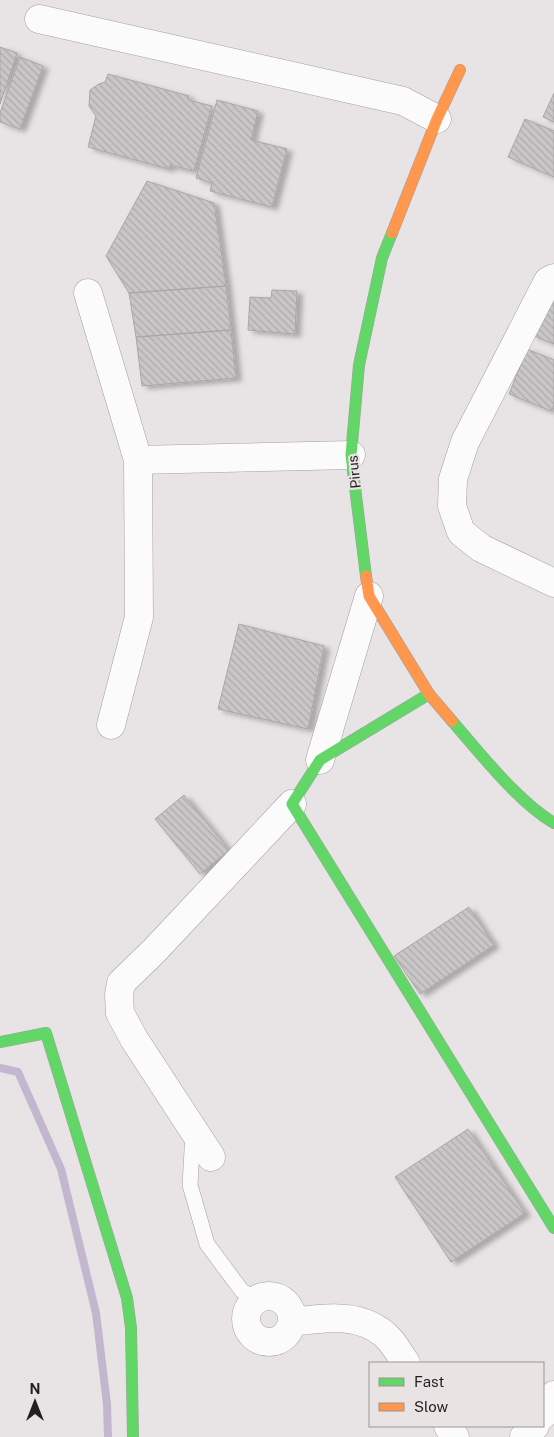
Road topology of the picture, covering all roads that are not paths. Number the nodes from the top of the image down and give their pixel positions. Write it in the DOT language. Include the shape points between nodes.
graph roads {
  1 [pos="39,19"];
  2 [pos="460,70"];
  3 [pos="438,119"];
  4 [pos="554,278"];
  5 [pos="88,292"];
  6 [pos="351,455"];
  7 [pos="138,460"];
  8 [pos="554,583"];
  9 [pos="370,596"];
  10 [pos="429,694"];
  11 [pos="111,725"];
  12 [pos="320,760"];
  13 [pos="292,804"];
  14 [pos="554,823"];
  15 [pos="0,1042"];
  16 [pos="194,1130"];
  17 [pos="211,1157"];
  18 [pos="554,1228"];
  19 [pos="257,1298"];
  20 [pos="293,1322"];
  21 [pos="405,1362"];
  22 [pos="554,1395"];
  23 [pos="544,1413"];
  24 [pos="535,1427"];
  25 [pos="133,1437"];
  26 [pos="524,1437"];
  1 -- 3 [label="street" via="403,102"];
  2 -- 3 [label="street, Pirus"];
  3 -- 6 [label="street, Pirus" via="382,258 359,365"];
  4 -- 8 [label="street" via="548,281 465,442 452,479 452,506 461,532 481,548"];
  5 -- 7 [label="street"];
  6 -- 7 [label="street"];
  6 -- 9 [label="street, Pirus"];
  7 -- 11 [label="street" via="139,617"];
  9 -- 10 [label="street, Pirus"];
  9 -- 12 [label="street"];
  10 -- 12 [label="street"];
  10 -- 14 [label="street, Pirus" via="504,780"];
  12 -- 13 [label="street"];
  13 -- 16 [label="street" via="121,983 120,1013"];
  13 -- 18 [label="street"];
  15 -- 25 [label="street" via="46,1033 127,1298"];
  16 -- 17 [label="street"];
  16 -- 19 [label="lane" via="190,1185 208,1244 242,1291"];
  19 -- 20 [label="street" via="282,1298 289,1305"];
  19 -- 20 [label="street" via="246,1311 246,1327 256,1339 272,1343 286,1336"];
  20 -- 21 [label="street" via="327,1317 356,1320 373,1327 390,1340"];
  22 -- 23 [label="street"];
  24 -- 26 [label="street"];
}
